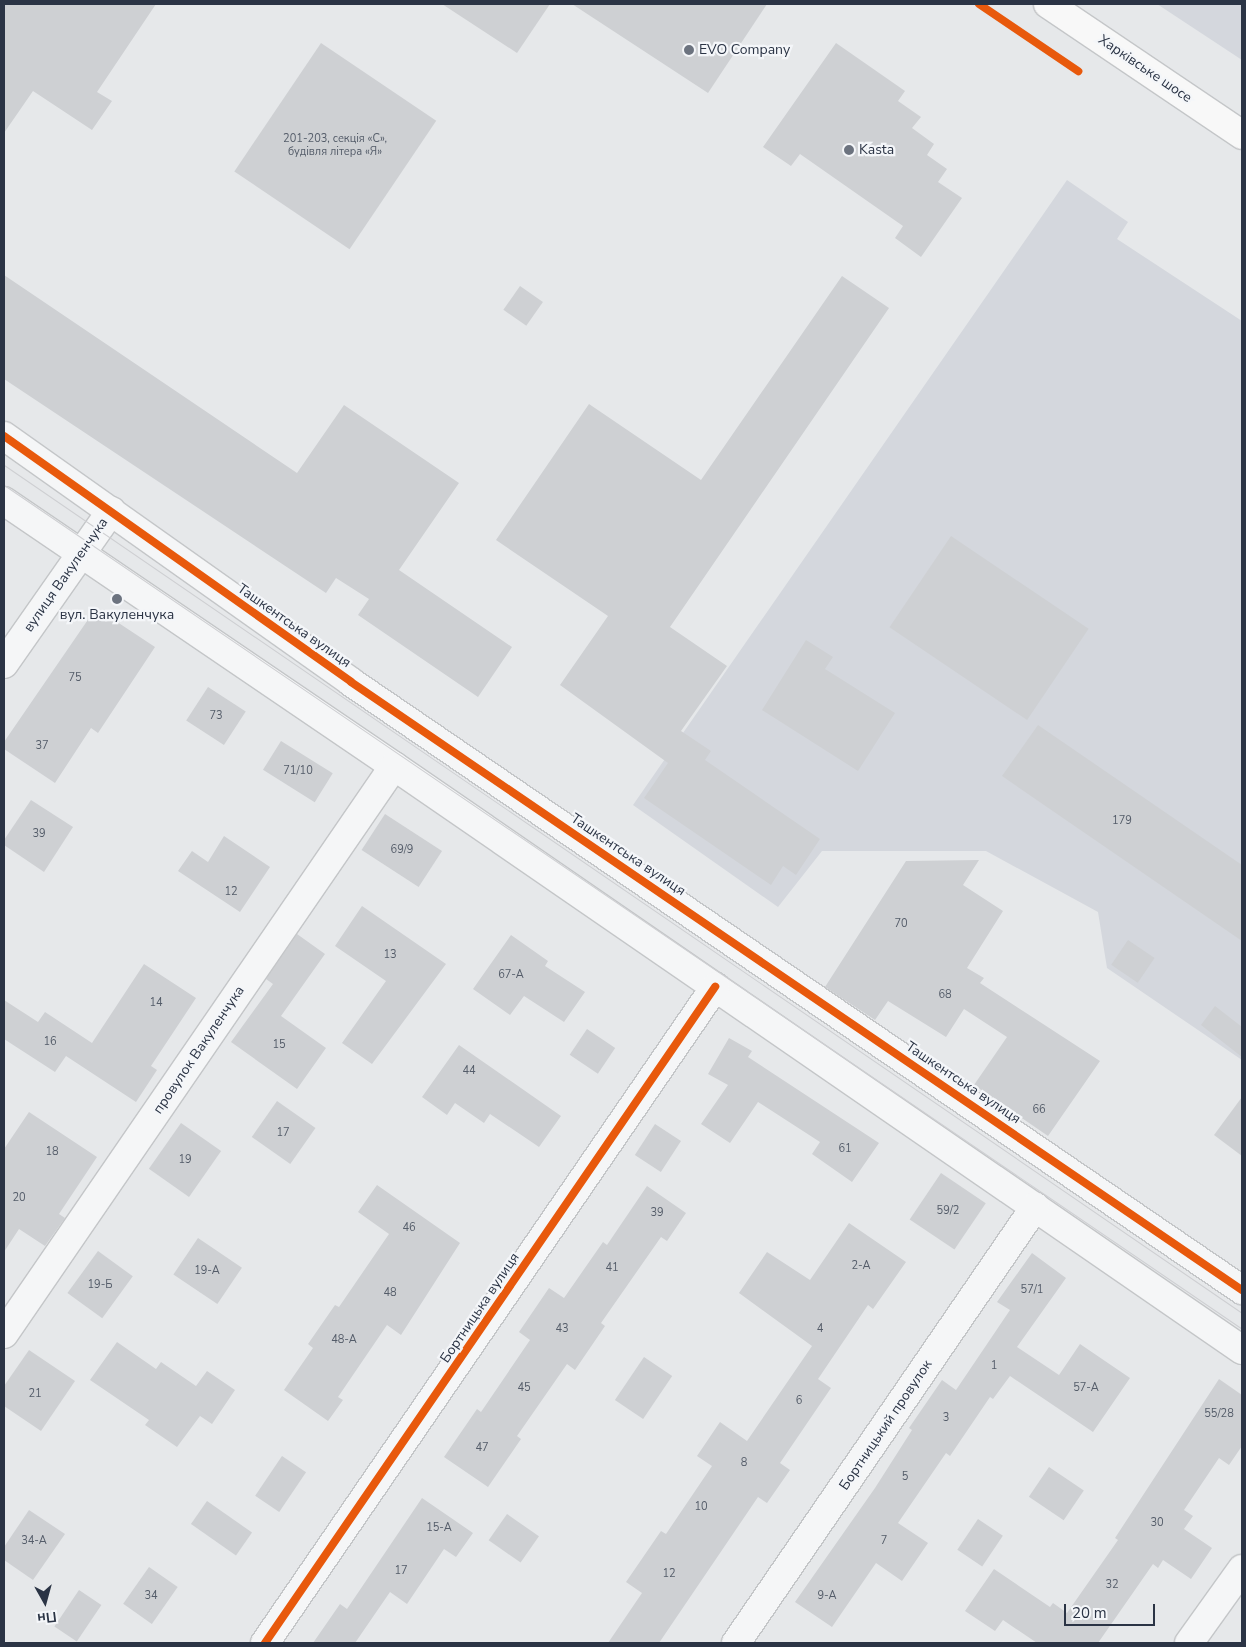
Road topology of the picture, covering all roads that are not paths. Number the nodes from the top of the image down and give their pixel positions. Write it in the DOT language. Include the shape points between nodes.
graph roads {
  1 [pos="1048,4"];
  2 [pos="1242,135"];
  3 [pos="4,436"];
  4 [pos="4,501"];
  5 [pos="111,511"];
  6 [pos="79,554"];
  7 [pos="4,664"];
  8 [pos="394,766"];
  9 [pos="715,987"];
  10 [pos="1035,1207"];
  11 [pos="1242,1290"];
  12 [pos="4,1334"];
  13 [pos="1242,1350"];
  14 [pos="1242,1569"];
  15 [pos="265,1643"];
  16 [pos="736,1643"];
  17 [pos="1189,1643"];
  1 -- 2 [label="main road, Харківське шосе"];
  3 -- 5 [label="street, Ташкентська вулиця"];
  4 -- 6 [label="street"];
  5 -- 6 [label="street, вулиця Вакуленчука"];
  5 -- 11 [label="street, Ташкентська вулиця" via="351,682"];
  6 -- 7 [label="street, вулиця Вакуленчука"];
  6 -- 8 [label="street"];
  8 -- 9 [label="street"];
  8 -- 12 [label="street, провулок Вакуленчука"];
  9 -- 10 [label="street"];
  9 -- 15 [label="street, Бортницька вулиця"];
  10 -- 13 [label="street"];
  10 -- 16 [label="street, Бортницький провулок"];
  14 -- 17 [label="street"];
}
